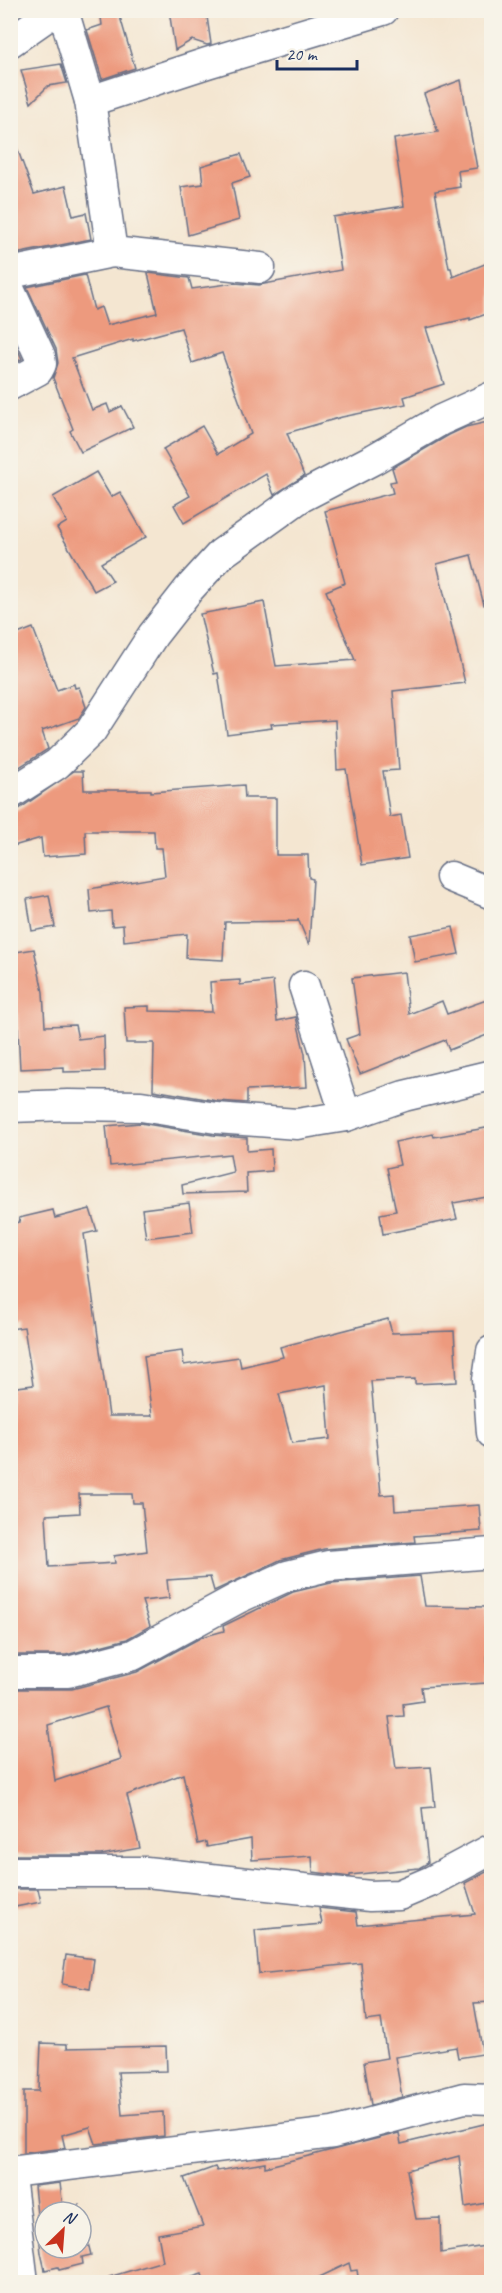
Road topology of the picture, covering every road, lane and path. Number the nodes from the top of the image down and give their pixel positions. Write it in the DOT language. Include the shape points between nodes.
graph roads {
  1 [pos="56,10"];
  2 [pos="63,10"];
  3 [pos="383,10"];
  4 [pos="10,42"];
  5 [pos="90,101"];
  6 [pos="112,252"];
  7 [pos="260,268"];
  8 [pos="10,273"];
  9 [pos="10,291"];
  10 [pos="10,385"];
  11 [pos="492,397"];
  12 [pos="10,794"];
  13 [pos="451,877"];
  14 [pos="492,894"];
  15 [pos="304,986"];
  16 [pos="492,1075"];
  17 [pos="10,1107"];
  18 [pos="346,1116"];
  19 [pos="492,1351"];
  20 [pos="492,1433"];
  21 [pos="492,1553"];
  22 [pos="10,1672"];
  23 [pos="492,1849"];
  24 [pos="10,1872"];
  25 [pos="492,2099"];
  26 [pos="11,2185"];
  27 [pos="23,2283"];
  1 -- 4 [label="street"];
  2 -- 5 [label="street"];
  3 -- 5 [label="street"];
  5 -- 6 [label="street"];
  6 -- 7 [label="street"];
  6 -- 8 [label="street"];
  9 -- 10 [label="street" via="41,364 38,370"];
  11 -- 12 [label="street" via="441,420 299,498 221,554 153,635 91,731 57,764"];
  13 -- 14 [label="street"];
  15 -- 18 [label="street"];
  16 -- 18 [label="street" via="404,1096"];
  17 -- 18 [label="street" via="141,1106 216,1118 297,1124"];
  19 -- 20 [label="street" via="488,1379"];
  21 -- 22 [label="street" via="317,1569 286,1576 133,1655 68,1672"];
  23 -- 24 [label="street" via="399,1895 370,1896 146,1872"];
  25 -- 26 [label="street" via="464,2098 333,2133"];
  26 -- 27 [label="street"];
}
